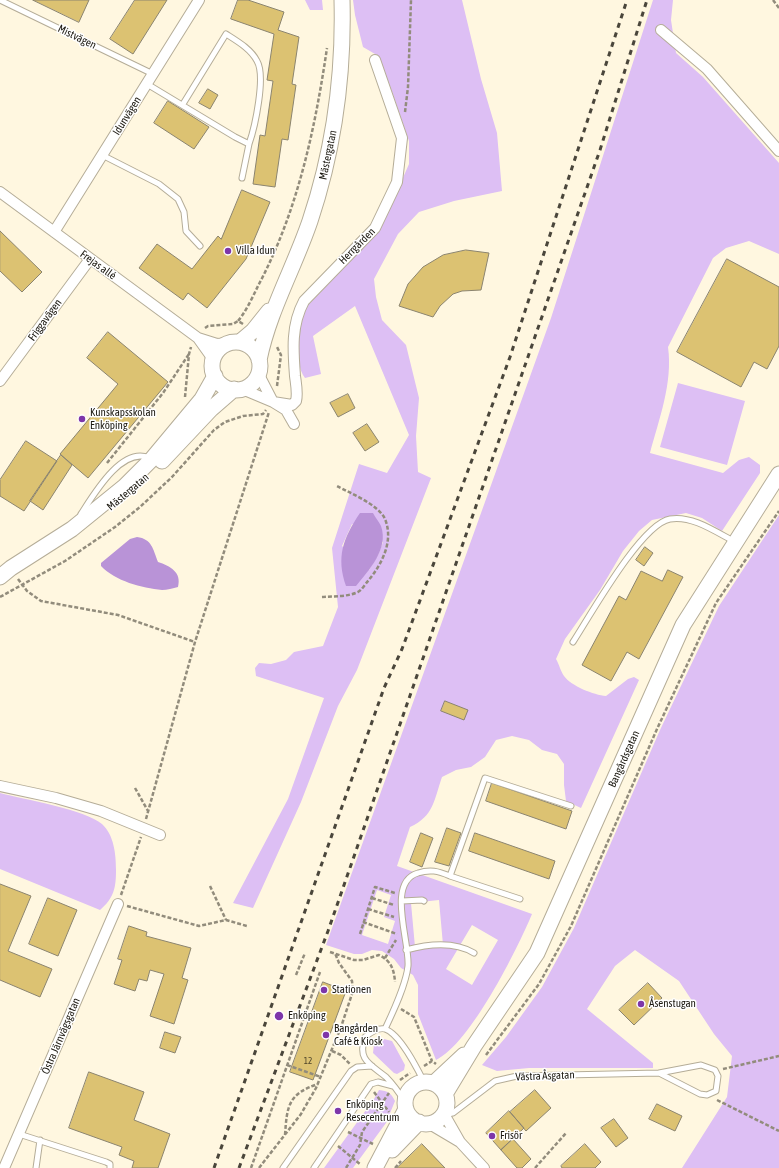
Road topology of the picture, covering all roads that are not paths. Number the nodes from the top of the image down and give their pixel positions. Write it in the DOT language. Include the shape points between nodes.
graph roads {
  1 [pos="0,0"];
  2 [pos="199,0"];
  3 [pos="342,0"];
  4 [pos="661,30"];
  5 [pos="375,60"];
  6 [pos="153,74"];
  7 [pos="147,84"];
  8 [pos="183,104"];
  9 [pos="250,144"];
  10 [pos="779,151"];
  11 [pos="102,155"];
  12 [pos="242,178"];
  13 [pos="0,192"];
  14 [pos="54,232"];
  15 [pos="200,246"];
  16 [pos="90,259"];
  17 [pos="259,334"];
  18 [pos="198,338"];
  19 [pos="234,343"];
  20 [pos="213,359"];
  21 [pos="259,367"];
  22 [pos="214,376"];
  23 [pos="0,381"];
  24 [pos="238,389"];
  25 [pos="273,402"];
  26 [pos="294,424"];
  27 [pos="779,474"];
  28 [pos="736,542"];
  29 [pos="10,577"];
  30 [pos="573,642"];
  31 [pos="0,786"];
  32 [pos="571,806"];
  33 [pos="160,835"];
  34 [pos="450,876"];
  35 [pos="520,899"];
  36 [pos="402,901"];
  37 [pos="424,901"];
  38 [pos="118,904"];
  39 [pos="406,950"];
  40 [pos="474,953"];
  41 [pos="385,1029"];
  42 [pos="479,1052"];
  43 [pos="372,1066"];
  44 [pos="659,1073"];
  45 [pos="429,1082"];
  46 [pos="393,1086"];
  47 [pos="445,1094"];
  48 [pos="406,1106"];
  49 [pos="444,1114"];
  50 [pos="424,1123"];
  51 [pos="19,1134"];
  52 [pos="40,1140"];
  53 [pos="460,1142"];
  54 [pos="371,1166"];
  55 [pos="4,1168"];
  56 [pos="36,1168"];
  57 [pos="110,1168"];
  58 [pos="284,1168"];
  59 [pos="314,1168"];
  60 [pos="484,1168"];
  1 -- 6 [label="lane, Mistvägen"];
  2 -- 6 [label="street, Idunvägen"];
  3 -- 17 [label="main road, Mästergatan" via="341,74 328,157 310,222 277,301"];
  4 -- 10 [label="street" via="707,69"];
  5 -- 25 [label="street, Herrgården" via="402,138 397,182 375,228 304,301 295,325 293,350 296,401 292,405"];
  6 -- 7 [label="street, Idunvägen"];
  7 -- 8 [label="lane"];
  7 -- 11 [label="street, Idunvägen"];
  8 -- 9 [label="lane"];
  8 -- 9 [label="lane" via="226,34 240,43 258,61 260,82 256,124"];
  9 -- 12 [label="lane"];
  11 -- 14 [label="street, Idunvägen"];
  11 -- 15 [label="lane" via="159,184 178,199 184,212 186,231"];
  13 -- 14 [label="street, Frejas allé"];
  14 -- 16 [label="street, Frejas allé"];
  16 -- 18 [label="street, Frejas allé"];
  16 -- 23 [label="street, Friggavägen"];
  17 -- 19 [label="main road, Mästergatan"];
  17 -- 21 [label="main road, Mästergatan"];
  18 -- 19 [label="street, Frejas allé" via="217,344"];
  18 -- 20 [label="street, Frejas allé"];
  19 -- 20 [label="main road, Mästergatan" via="216,352"];
  19 -- 21 [label="main road" via="251,347"];
  20 -- 22 [label="main road"];
  21 -- 24 [label="main road, Mästergatan" via="252,383"];
  21 -- 25 [label="street"];
  22 -- 24 [label="main road" via="223,386"];
  22 -- 29 [label="main road, Mästergatan" via="202,399 152,459 125,486 72,529 11,568"];
  24 -- 25 [label="street"];
  24 -- 29 [label="main road, Mästergatan" via="211,409 129,493 73,535"];
  25 -- 26 [label="street" via="286,410"];
  27 -- 28 [label="main road, Bangårdsgatan"];
  28 -- 30 [label="lane" via="684,519 669,519 657,525 630,555"];
  28 -- 42 [label="main road, Bangårdsgatan" via="684,625 537,953"];
  31 -- 33 [label="street" via="101,811"];
  32 -- 34 [label="lane" via="485,778"];
  34 -- 35 [label="lane"];
  34 -- 36 [label="lane" via="434,870 413,874 405,880"];
  36 -- 37 [label="lane"];
  36 -- 39 [label="lane"];
  38 -- 51 [label="street, Östra Järnvägsgatan"];
  39 -- 40 [label="lane" via="456,945"];
  39 -- 41 [label="lane" via="408,967 396,1006"];
  41 -- 43 [label="lane" via="377,1030 365,1037 362,1054 366,1062"];
  41 -- 45 [label="lane" via="396,1037"];
  42 -- 45 [label="main road, Bangårdsgatan"];
  42 -- 47 [label="main road, Bangårdsgatan"];
  43 -- 46 [label="lane"];
  43 -- 58 [label="lane" via="357,1067 351,1071"];
  44 -- 44 [label="lane, Västra Åsgatan" via="701,1065 715,1070 718,1076 716,1091 707,1095 700,1094"];
  44 -- 49 [label="lane, Västra Åsgatan" via="505,1078 495,1081 454,1113"];
  45 -- 47 [label="main road"];
  45 -- 48 [label="main road" via="417,1083 410,1089"];
  46 -- 48 [label="lane"];
  46 -- 59 [label="lane" via="378,1082 371,1084"];
  47 -- 49 [label="main road" via="447,1101"];
  48 -- 50 [label="main road" via="413,1119"];
  48 -- 54 [label="main road"];
  49 -- 50 [label="main road" via="439,1119"];
  49 -- 53 [label="street"];
  50 -- 53 [label="street"];
  50 -- 54 [label="main road"];
  51 -- 52 [label="lane"];
  51 -- 55 [label="street, Östra Järnvägsgatan"];
  52 -- 56 [label="lane"];
  52 -- 57 [label="lane" via="106,1162 110,1164"];
  53 -- 60 [label="street"];
}
